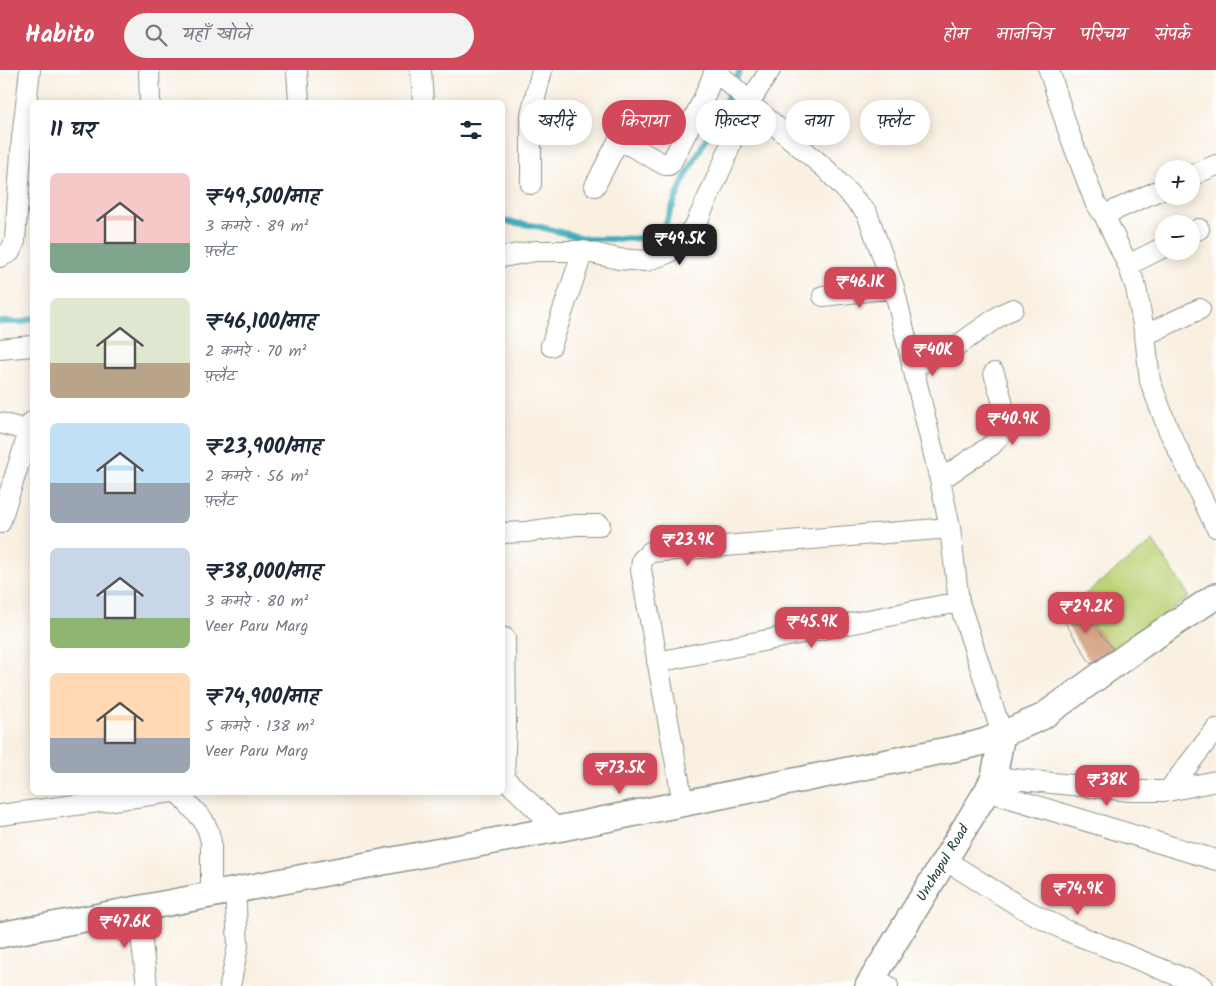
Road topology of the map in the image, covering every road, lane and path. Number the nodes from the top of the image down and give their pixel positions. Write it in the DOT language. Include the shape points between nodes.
graph roads {
  1 [pos="30,70"];
  2 [pos="149,70"];
  3 [pos="297,70"];
  4 [pos="421,70"];
  5 [pos="542,70"];
  6 [pos="770,70"];
  7 [pos="1049,70"];
  8 [pos="717,73"];
  9 [pos="743,97"];
  10 [pos="150,100"];
  11 [pos="299,100"];
  12 [pos="423,100"];
  13 [pos="28,114"];
  14 [pos="1216,165"];
  15 [pos="1200,172"];
  16 [pos="531,184"];
  17 [pos="595,186"];
  18 [pos="1155,192"];
  19 [pos="1104,215"];
  20 [pos="24,222"];
  21 [pos="583,251"];
  22 [pos="1155,252"];
  23 [pos="0,256"];
  24 [pos="505,256"];
  25 [pos="1128,265"];
  26 [pos="894,288"];
  27 [pos="823,296"];
  28 [pos="1014,309"];
  29 [pos="1200,309"];
  30 [pos="1145,334"];
  31 [pos="30,346"];
  32 [pos="551,346"];
  33 [pos="0,349"];
  34 [pos="912,367"];
  35 [pos="994,373"];
  36 [pos="0,423"];
  37 [pos="30,426"];
  38 [pos="30,429"];
  39 [pos="940,480"];
  40 [pos="0,523"];
  41 [pos="600,525"];
  42 [pos="1216,527"];
  43 [pos="950,528"];
  44 [pos="505,533"];
  45 [pos="1216,596"];
  46 [pos="959,602"];
  47 [pos="505,638"];
  48 [pos="658,662"];
  49 [pos="1216,728"];
  50 [pos="1002,734"];
  51 [pos="505,741"];
  52 [pos="505,780"];
  53 [pos="1216,781"];
  54 [pos="990,784"];
  55 [pos="1168,791"];
  56 [pos="149,795"];
  57 [pos="179,795"];
  58 [pos="683,803"];
  59 [pos="0,815"];
  60 [pos="558,829"];
  61 [pos="945,860"];
  62 [pos="1216,860"];
  63 [pos="235,889"];
  64 [pos="211,894"];
  65 [pos="138,908"];
  66 [pos="0,935"];
  67 [pos="876,983"];
  68 [pos="147,986"];
  69 [pos="230,986"];
  70 [pos="1203,986"];
  1 -- 13 [label="street"];
  2 -- 10 [label="street"];
  3 -- 11 [label="street"];
  4 -- 12 [label="street"];
  5 -- 16 [label="street" via="531,114"];
  6 -- 9 [label="street"];
  7 -- 19 [label="street" via="1072,142 1095,202"];
  8 -- 9 [label="street"];
  8 -- 17 [label="street" via="669,165 619,142"];
  9 -- 21 [label="street" via="724,162 695,226 668,253 646,261"];
  9 -- 26 [label="street" via="827,170 867,213"];
  13 -- 20 [label="street" via="22,138"];
  14 -- 15 [label="street"];
  18 -- 19 [label="street"];
  19 -- 25 [label="street"];
  20 -- 23 [label="street" via="10,252"];
  21 -- 24 [label="street" via="536,251"];
  21 -- 32 [label="street"];
  22 -- 25 [label="street"];
  25 -- 30 [label="street"];
  26 -- 27 [label="street"];
  26 -- 34 [label="street"];
  28 -- 34 [label="street" via="951,350"];
  29 -- 30 [label="street"];
  30 -- 42 [label="street" via="1150,381 1168,429"];
  31 -- 33 [label="street"];
  34 -- 39 [label="street"];
  35 -- 39 [label="street" via="1002,400 1004,422 1000,435 992,445"];
  36 -- 37 [label="street"];
  38 -- 40 [label="street"];
  39 -- 43 [label="street"];
  41 -- 44 [label="street"];
  43 -- 46 [label="street"];
  43 -- 48 [label="street" via="650,552 642,560 641,570"];
  45 -- 50 [label="street" via="1042,717"];
  46 -- 48 [label="street"];
  46 -- 50 [label="street"];
  47 -- 51 [label="street"];
  48 -- 58 [label="street"];
  49 -- 55 [label="street"];
  50 -- 54 [label="street, Unchapul Road"];
  50 -- 58 [label="street" via="972,745"];
  52 -- 60 [label="street"];
  53 -- 55 [label="street"];
  54 -- 55 [label="street"];
  54 -- 61 [label="street, Unchapul Road"];
  54 -- 62 [label="street"];
  56 -- 59 [label="street"];
  57 -- 64 [label="street" via="208,830"];
  58 -- 60 [label="street"];
  60 -- 63 [label="street"];
  61 -- 67 [label="street, Unchapul Road"];
  61 -- 70 [label="street" via="1022,908 1065,930"];
  63 -- 64 [label="street"];
  63 -- 69 [label="street" via="238,946"];
  64 -- 65 [label="street"];
  65 -- 66 [label="street"];
  65 -- 68 [label="street"];
}
